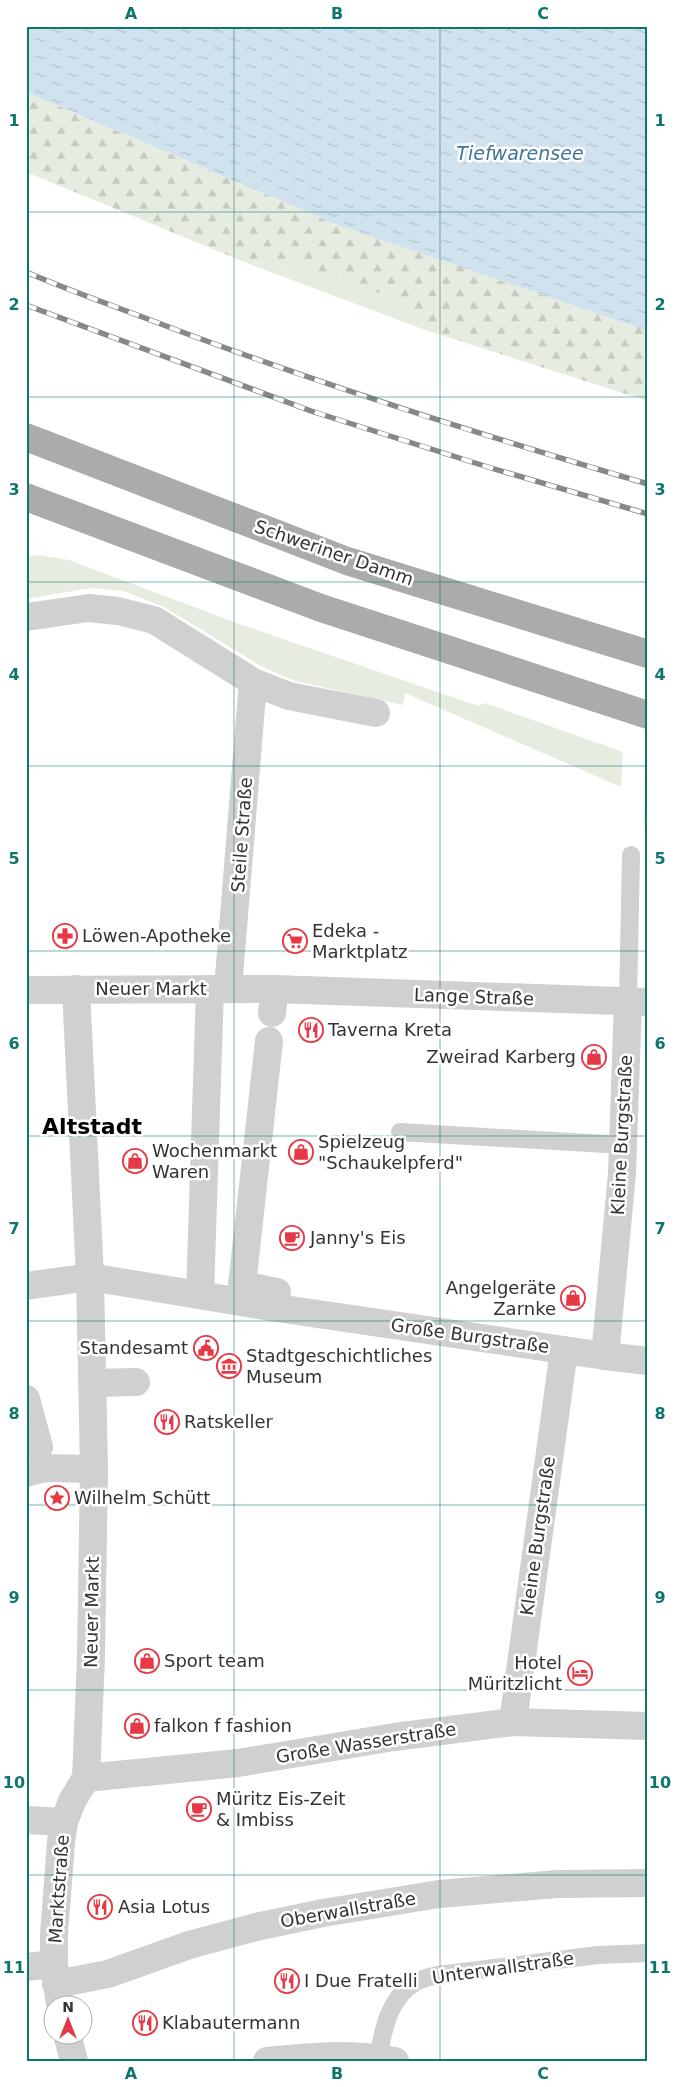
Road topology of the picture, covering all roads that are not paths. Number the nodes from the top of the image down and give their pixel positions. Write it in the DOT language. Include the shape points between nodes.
graph roads {
  1 [pos="26,437"];
  2 [pos="26,497"];
  3 [pos="26,617"];
  4 [pos="648,654"];
  5 [pos="254,682"];
  6 [pos="376,713"];
  7 [pos="648,714"];
  8 [pos="631,855"];
  9 [pos="76,989"];
  10 [pos="219,989"];
  11 [pos="26,990"];
  12 [pos="283,997"];
  13 [pos="638,1002"];
  14 [pos="243,1055"];
  15 [pos="400,1132"];
  16 [pos="624,1146"];
  17 [pos="230,1153"];
  18 [pos="224,1251"];
  19 [pos="90,1277"];
  20 [pos="26,1286"];
  21 [pos="200,1295"];
  22 [pos="299,1310"];
  23 [pos="564,1350"];
  24 [pos="605,1356"];
  25 [pos="648,1361"];
  26 [pos="136,1382"];
  27 [pos="92,1383"];
  28 [pos="26,1399"];
  29 [pos="39,1447"];
  30 [pos="94,1457"];
  31 [pos="26,1472"];
  32 [pos="513,1722"];
  33 [pos="648,1726"];
  34 [pos="86,1778"];
  35 [pos="26,1820"];
  36 [pos="64,1822"];
  37 [pos="648,1883"];
  38 [pos="648,1954"];
  39 [pos="26,1967"];
  40 [pos="57,1984"];
  41 [pos="70,2044"];
  42 [pos="387,2059"];
  43 [pos="74,2061"];
  44 [pos="267,2061"];
  1 -- 4 [label="main road, Schweriner Damm" via="347,561"];
  2 -- 7 [label="main road" via="321,608"];
  3 -- 5 [label="street" via="89,608 154,620"];
  5 -- 6 [label="street" via="289,696"];
  5 -- 10 [label="street, Steile Straße"];
  8 -- 13 [label="lane"];
  9 -- 10 [label="street, Neuer Markt"];
  9 -- 11 [label="street, Neuer Markt"];
  9 -- 19 [label="street, Neuer Markt"];
  10 -- 12 [label="street, Neuer Markt"];
  10 -- 14 [label="street, Steile Straße"];
  12 -- 13 [label="street, Lange Straße"];
  13 -- 16 [label="street, Kleine Burgstraße"];
  14 -- 17 [label="street"];
  14 -- 17 [label="street"];
  15 -- 16 [label="lane"];
  16 -- 24 [label="street, Kleine Burgstraße"];
  17 -- 18 [label="street"];
  17 -- 18 [label="street"];
  18 -- 21 [label="street"];
  18 -- 22 [label="street" via="242,1285 278,1292"];
  19 -- 20 [label="street, Große Burgstraße"];
  19 -- 21 [label="street, Große Burgstraße"];
  19 -- 27 [label="street, Neuer Markt"];
  21 -- 22 [label="street, Große Burgstraße"];
  22 -- 23 [label="street, Große Burgstraße"];
  23 -- 24 [label="street, Große Burgstraße"];
  23 -- 32 [label="street, Kleine Burgstraße"];
  24 -- 25 [label="street, Große Burgstraße"];
  26 -- 27 [label="street"];
  27 -- 30 [label="street, Neuer Markt"];
  28 -- 29 [label="street"];
  30 -- 31 [label="street"];
  30 -- 34 [label="street, Neuer Markt"];
  32 -- 33 [label="street, Große Wasserstraße"];
  32 -- 34 [label="street, Große Wasserstraße" via="394,1737 238,1763"];
  34 -- 36 [label="street, Marktstraße"];
  35 -- 36 [label="street"];
  36 -- 40 [label="street, Marktstraße" via="55,1925"];
  37 -- 40 [label="street, Oberwallstraße" via="558,1884 439,1894 323,1913 256,1927 189,1945 108,1974"];
  38 -- 42 [label="lane, Unterwallstraße" via="579,1958 438,1975 416,1981 402,1992 384,2029"];
  39 -- 40 [label="street, Oberwallstraße"];
  41 -- 43 [label="street"];
  42 -- 44 [label="street" via="310,2056"];
}
